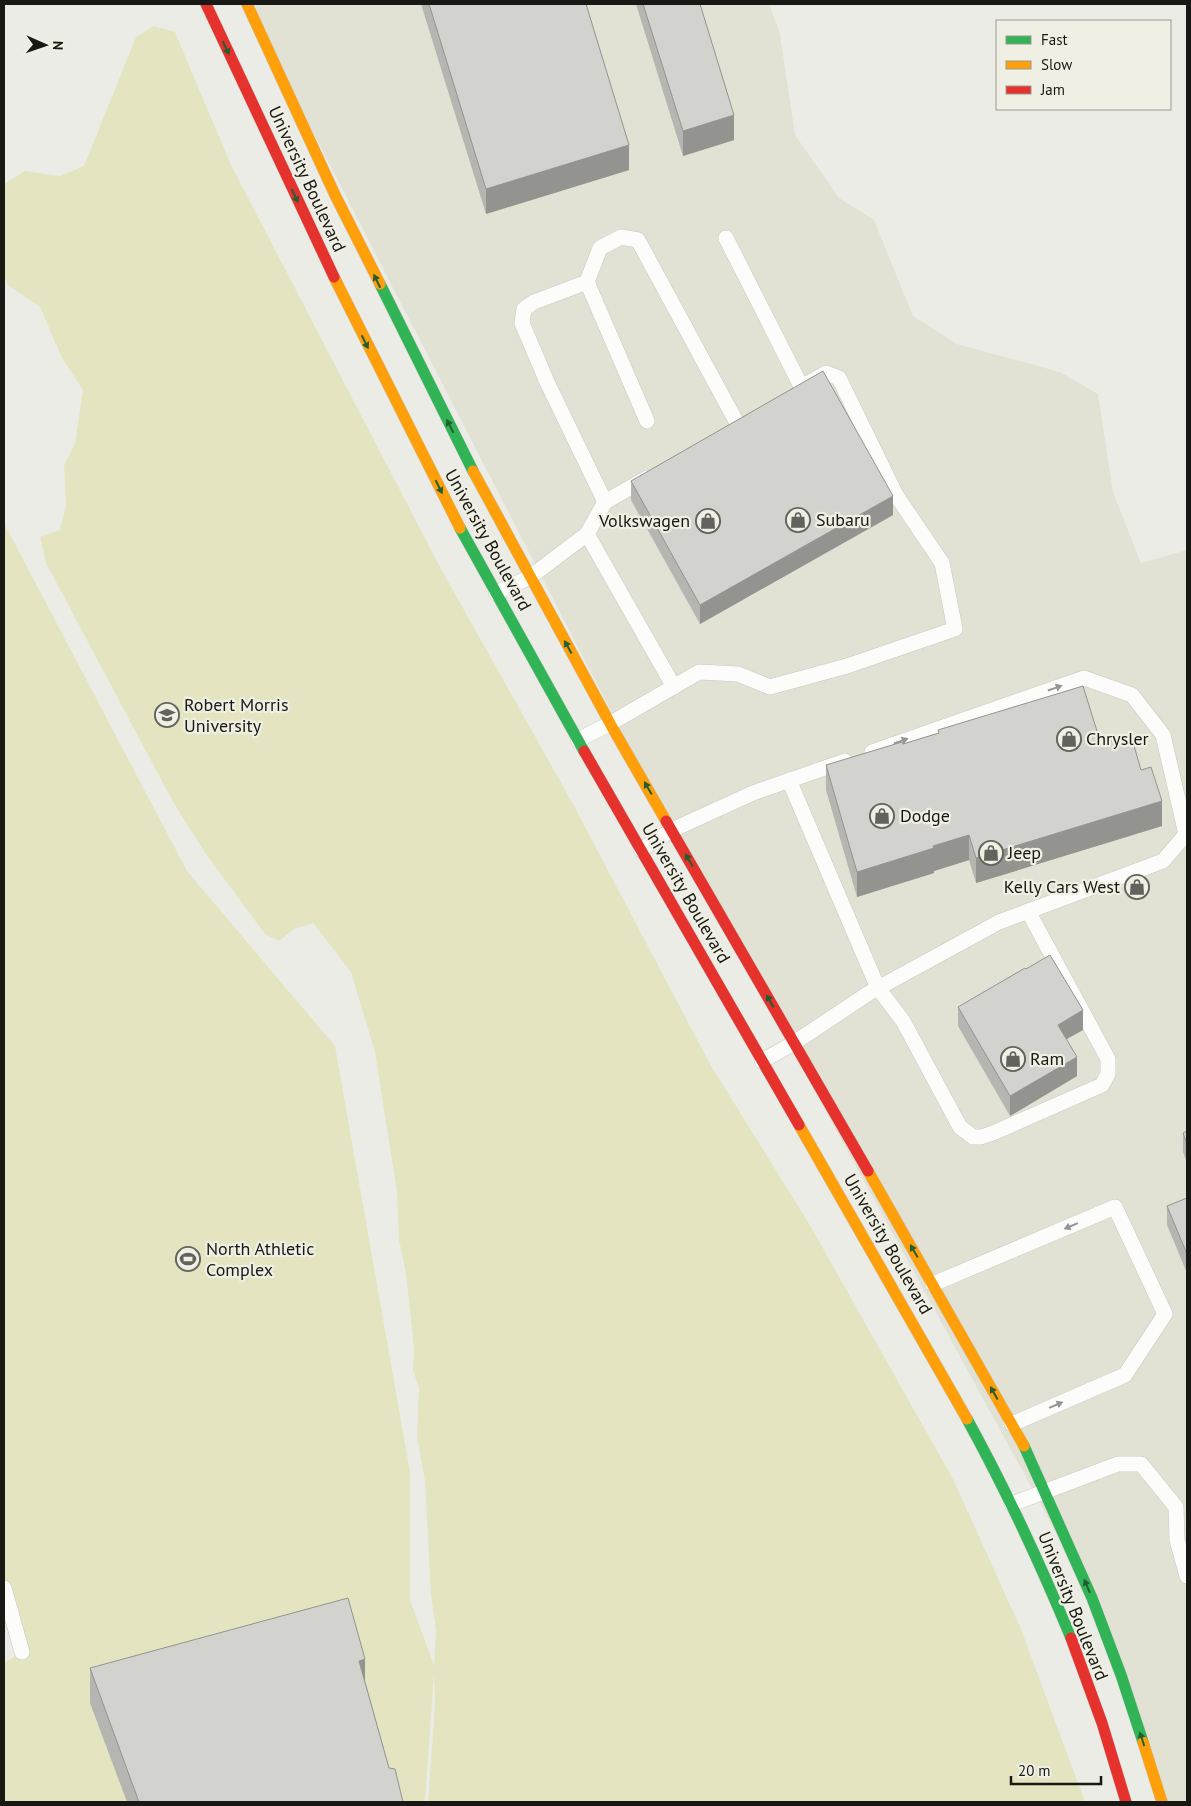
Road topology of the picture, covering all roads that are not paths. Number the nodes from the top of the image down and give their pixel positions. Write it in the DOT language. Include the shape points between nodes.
graph roads {
  1 [pos="206,4"];
  2 [pos="247,4"];
  3 [pos="726,238"];
  4 [pos="587,282"];
  5 [pos="802,388"];
  6 [pos="786,397"];
  7 [pos="754,416"];
  8 [pos="647,421"];
  9 [pos="738,425"];
  10 [pos="721,435"];
  11 [pos="663,468"];
  12 [pos="605,502"];
  13 [pos="587,534"];
  14 [pos="530,577"];
  15 [pos="496,593"];
  16 [pos="674,686"];
  17 [pos="611,723"];
  18 [pos="578,740"];
  19 [pos="789,780"];
  20 [pos="672,830"];
  21 [pos="641,850"];
  22 [pos="1028,911"];
  23 [pos="878,988"];
  24 [pos="794,1043"];
  25 [pos="762,1061"];
  26 [pos="933,1284"];
  27 [pos="1012,1424"];
  28 [pos="1044,1491"];
  29 [pos="1012,1504"];
  30 [pos="1182,1505"];
  31 [pos="1187,1576"];
  32 [pos="4,1588"];
  33 [pos="22,1652"];
  34 [pos="1126,1802"];
  35 [pos="1162,1802"];
  1 -- 15 [label="main road, University Boulevard, one-way" via="343,296 447,504"];
  14 -- 2 [label="main road, University Boulevard, one-way" via="480,486 343,212"];
  3 -- 5 [label="lane"];
  4 -- 8 [label="lane"];
  4 -- 9 [label="lane" via="600,248 621,237 638,240"];
  4 -- 12 [label="lane" via="534,302 524,309 522,323"];
  5 -- 6 [label="lane"];
  5 -- 16 [label="lane" via="826,373 840,378 896,495 942,564 955,629 848,666 770,687 738,674 699,672"];
  7 -- 9 [label="lane"];
  9 -- 10 [label="lane"];
  11 -- 12 [label="lane"];
  12 -- 13 [label="lane"];
  13 -- 14 [label="lane"];
  13 -- 16 [label="lane"];
  14 -- 15 [label="lane"];
  17 -- 14 [label="main road, University Boulevard, one-way"];
  15 -- 18 [label="main road, University Boulevard"];
  16 -- 17 [label="lane"];
  17 -- 18 [label="lane"];
  20 -- 17 [label="main road, University Boulevard, one-way"];
  18 -- 21 [label="main road, University Boulevard"];
  19 -- 20 [label="lane"];
  19 -- 22 [label="lane, one-way" via="1084,678 1132,694 1163,735 1186,834 1163,861"];
  19 -- 23 [label="lane"];
  20 -- 21 [label="lane"];
  24 -- 20 [label="main road, University Boulevard, one-way"];
  21 -- 25 [label="main road, University Boulevard"];
  22 -- 23 [label="lane" via="998,922"];
  22 -- 23 [label="lane" via="1108,1059 1108,1074 1102,1085 993,1133 973,1138 960,1127 903,1021"];
  23 -- 24 [label="lane"];
  24 -- 25 [label="lane"];
  26 -- 24 [label="main road, University Boulevard, one-way"];
  25 -- 29 [label="main road, University Boulevard" via="958,1402"];
  27 -- 26 [label="main road, University Boulevard, one-way"];
  27 -- 26 [label="lane, one-way" via="1125,1375 1165,1314 1116,1207"];
  27 -- 28 [label="main road, University Boulevard"];
  28 -- 29 [label="lane"];
  28 -- 30 [label="lane" via="1118,1464 1141,1464"];
  35 -- 28 [label="main road, University Boulevard, one-way" via="1096,1607"];
  29 -- 34 [label="main road, University Boulevard" via="1070,1636"];
  30 -- 31 [label="lane" via="1177,1540"];
  32 -- 33 [label="lane"];
}
